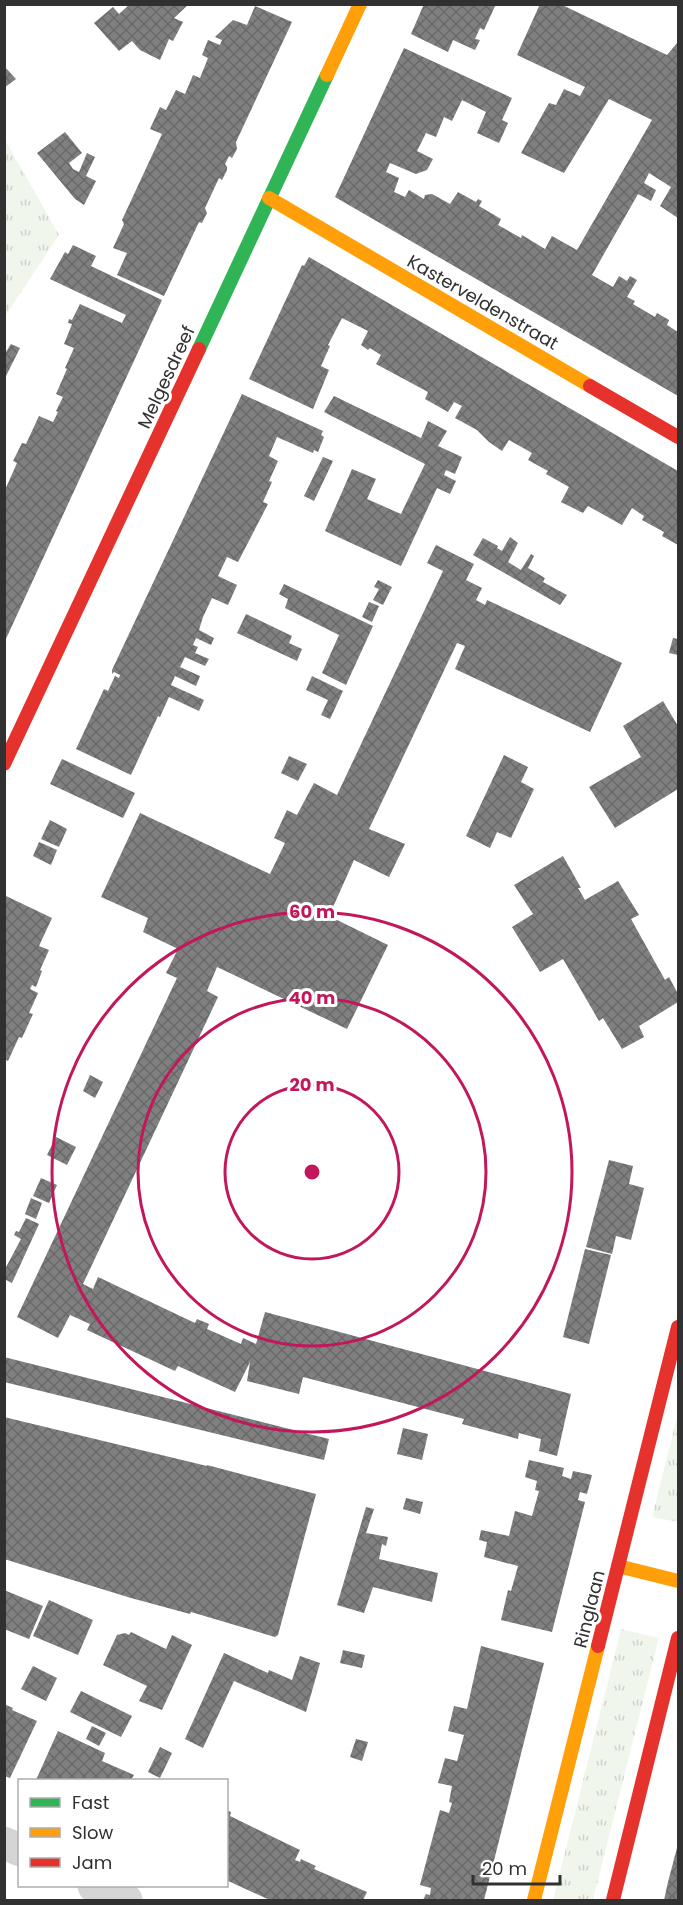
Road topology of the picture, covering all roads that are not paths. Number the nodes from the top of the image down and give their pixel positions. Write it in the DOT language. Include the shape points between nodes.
graph roads {
  1 [pos="360,4"];
  2 [pos="270,198"];
  3 [pos="678,437"];
  4 [pos="4,764"];
  5 [pos="678,1327"];
  6 [pos="618,1566"];
  7 [pos="678,1581"];
  8 [pos="678,1638"];
  9 [pos="4,1843"];
  10 [pos="18,1849"];
  11 [pos="96,1887"];
  12 [pos="126,1900"];
  13 [pos="534,1900"];
  14 [pos="613,1900"];
  1 -- 2 [label="street, Melgesdreef"];
  2 -- 3 [label="street, Kasterveldenstraat"];
  2 -- 4 [label="street, Melgesdreef"];
  5 -- 6 [label="street, Ringlaan"];
  6 -- 7 [label="street"];
  6 -- 13 [label="street, Ringlaan"];
  8 -- 14 [label="street"];
  9 -- 10 [label="street"];
  11 -- 12 [label="street"];
}
